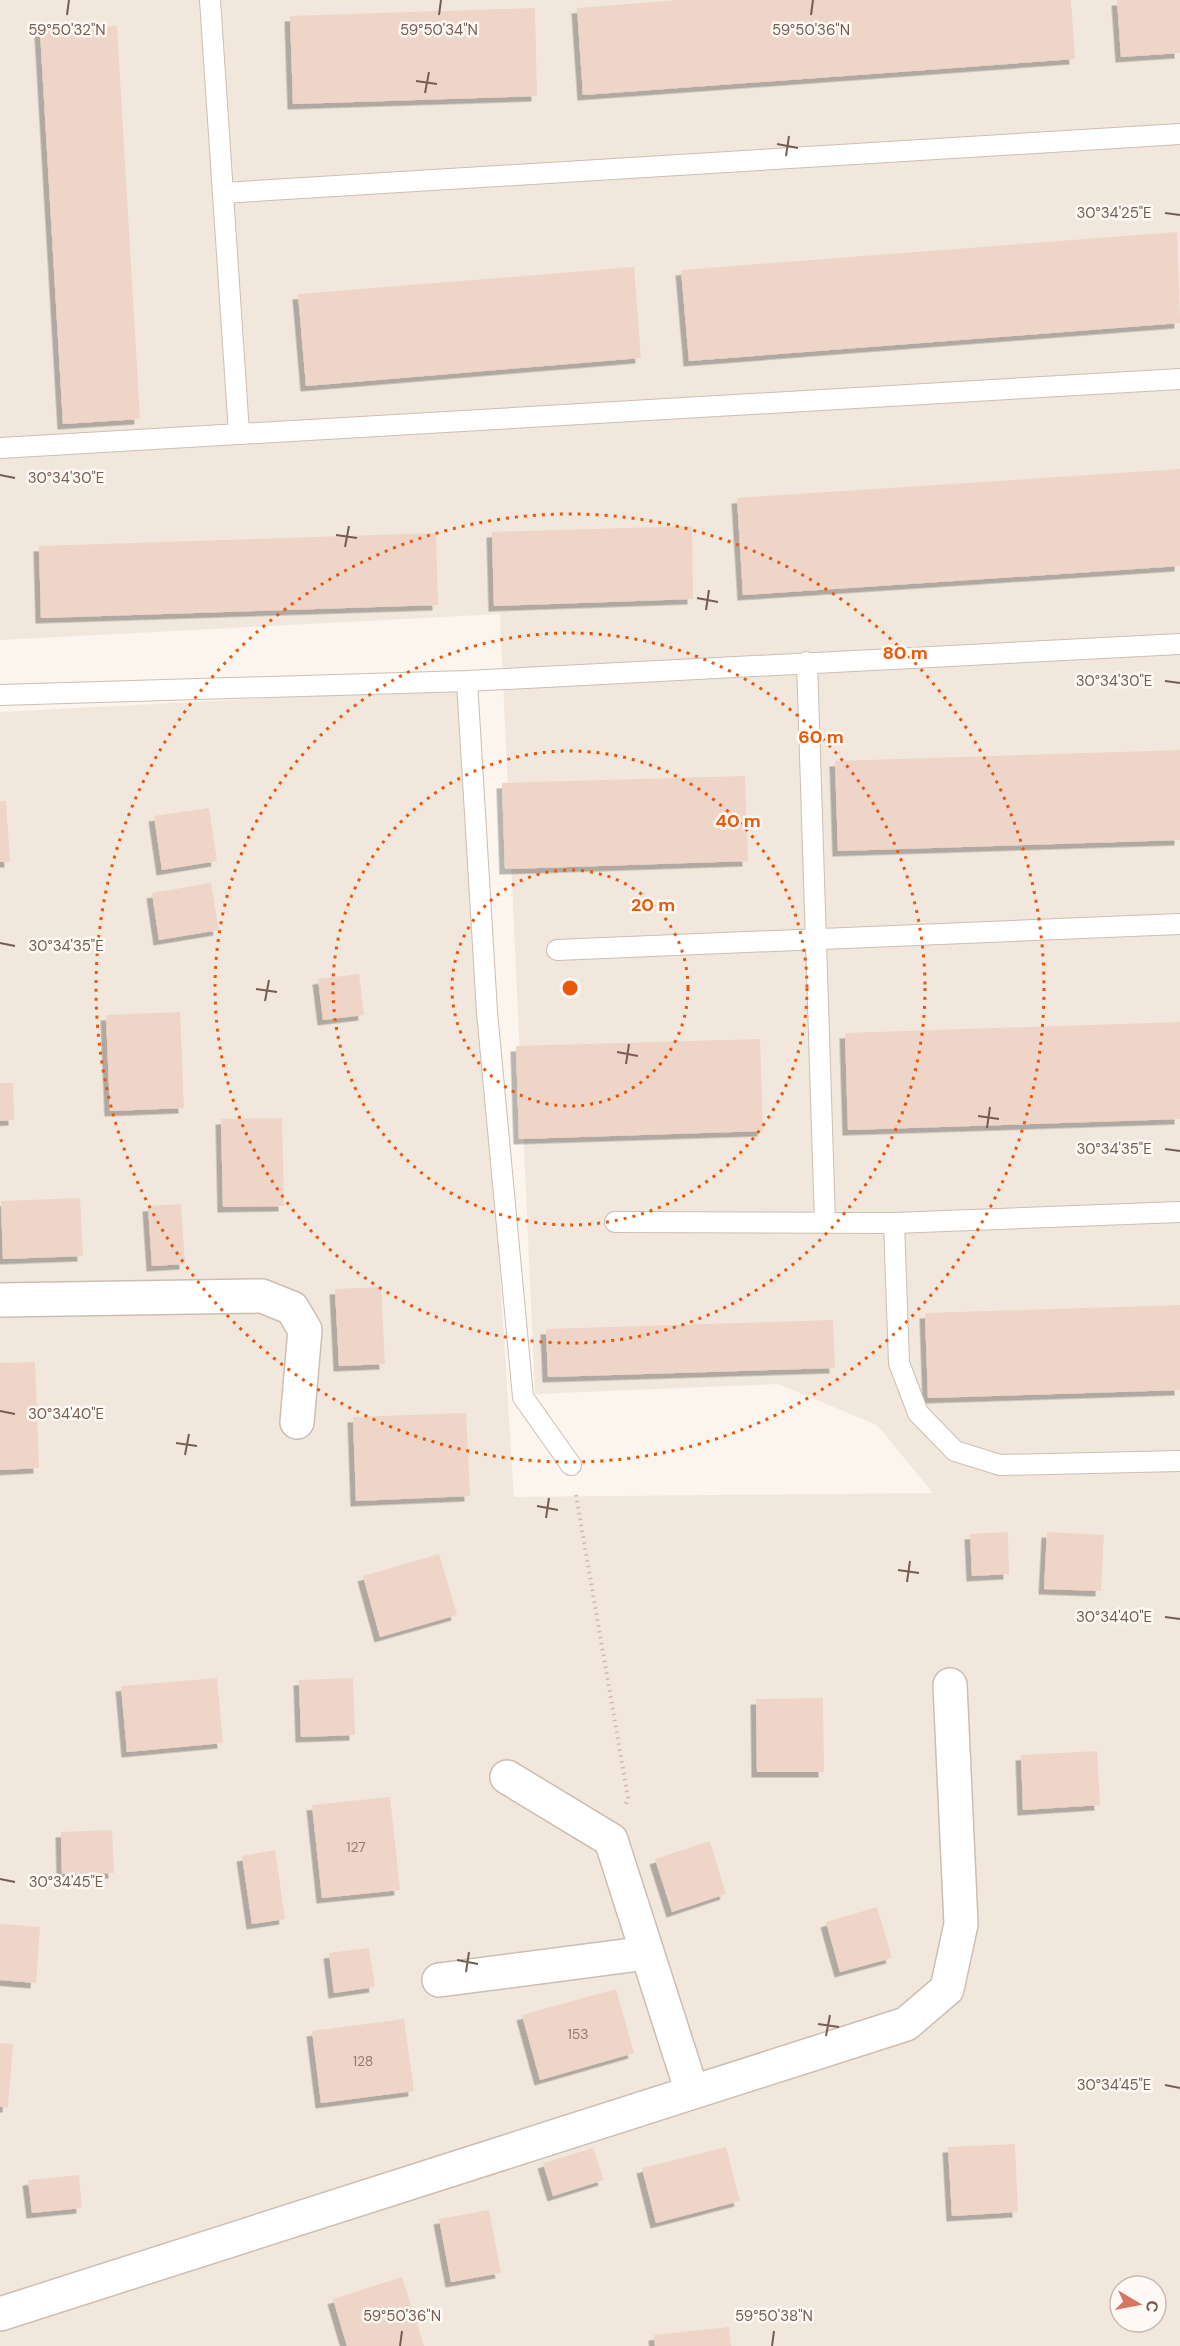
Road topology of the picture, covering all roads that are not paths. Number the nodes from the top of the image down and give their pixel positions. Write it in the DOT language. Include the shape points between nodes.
graph roads {
  1 [pos="210,0"];
  2 [pos="1180,134"];
  3 [pos="223,193"];
  4 [pos="1180,380"];
  5 [pos="239,433"];
  6 [pos="0,448"];
  7 [pos="1180,645"];
  8 [pos="807,662"];
  9 [pos="467,681"];
  10 [pos="0,695"];
  11 [pos="1180,924"];
  12 [pos="816,939"];
  13 [pos="557,950"];
  14 [pos="1180,1212"];
  15 [pos="615,1222"];
  16 [pos="825,1222"];
  17 [pos="894,1223"];
  18 [pos="0,1300"];
  19 [pos="297,1422"];
  20 [pos="1180,1461"];
  21 [pos="571,1465"];
  22 [pos="950,1686"];
  23 [pos="507,1777"];
  24 [pos="647,1953"];
  25 [pos="439,1980"];
  26 [pos="692,2092"];
  27 [pos="0,2314"];
  1 -- 3 [label="lane"];
  2 -- 3 [label="lane"];
  3 -- 5 [label="lane"];
  4 -- 5 [label="lane"];
  5 -- 6 [label="lane"];
  7 -- 8 [label="lane"];
  8 -- 9 [label="lane"];
  8 -- 12 [label="lane"];
  9 -- 10 [label="lane"];
  9 -- 21 [label="lane" via="487,1012 523,1397"];
  11 -- 12 [label="lane"];
  12 -- 13 [label="lane"];
  12 -- 16 [label="lane"];
  14 -- 17 [label="lane"];
  15 -- 16 [label="lane"];
  16 -- 17 [label="lane"];
  17 -- 20 [label="lane" via="899,1363 918,1413 954,1451 1000,1465"];
  18 -- 19 [label="street" via="262,1296 292,1308 305,1330"];
  22 -- 26 [label="street" via="962,1924 947,1989 906,2024"];
  23 -- 24 [label="street" via="611,1840"];
  24 -- 25 [label="street"];
  24 -- 26 [label="street"];
  26 -- 27 [label="street"];
}
